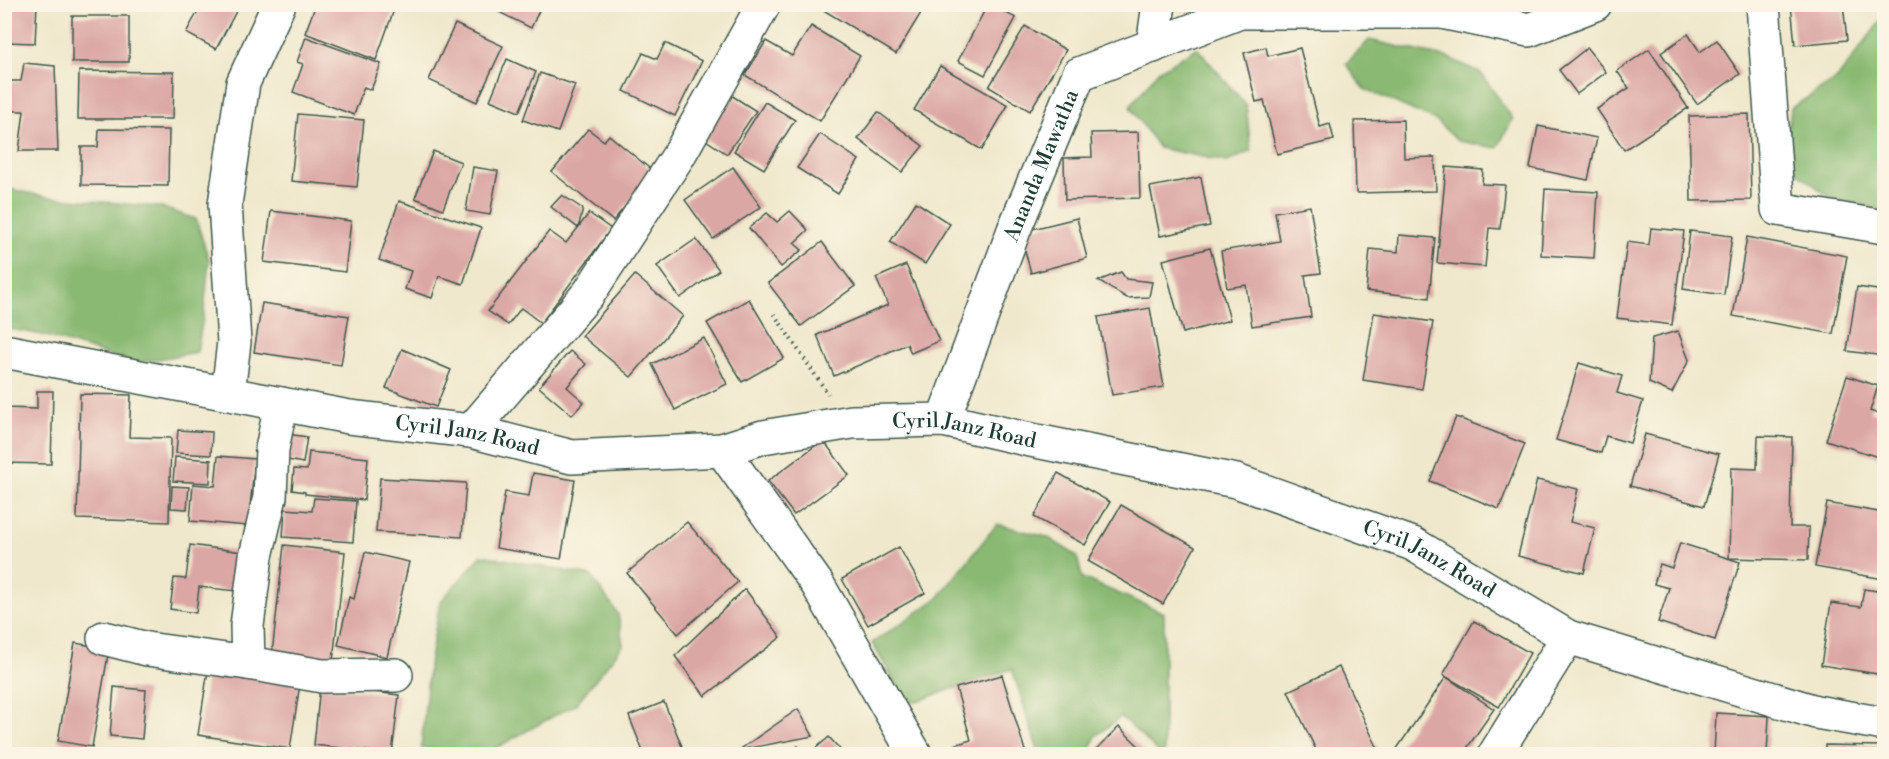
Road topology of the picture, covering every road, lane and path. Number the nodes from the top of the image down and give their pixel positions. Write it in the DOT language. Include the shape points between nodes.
graph roads {
  1 [pos="279,4"];
  2 [pos="764,4"];
  3 [pos="1159,4"];
  4 [pos="1596,4"];
  5 [pos="1763,4"];
  6 [pos="1398,8"];
  7 [pos="1153,46"];
  8 [pos="1884,227"];
  9 [pos="774,314"];
  10 [pos="4,351"];
  11 [pos="228,393"];
  12 [pos="282,404"];
  13 [pos="943,420"];
  14 [pos="845,423"];
  15 [pos="471,431"];
  16 [pos="722,450"];
  17 [pos="1568,637"];
  18 [pos="104,638"];
  19 [pos="248,663"];
  20 [pos="396,675"];
  21 [pos="1884,724"];
  22 [pos="915,754"];
  23 [pos="1495,754"];
  1 -- 11 [label="street" via="243,82 225,204 234,342"];
  2 -- 15 [label="street" via="678,155 589,293"];
  3 -- 7 [label="street"];
  4 -- 6 [label="street, Ananda Mawatha" via="1529,30 1442,12"];
  5 -- 8 [label="street" via="1778,209"];
  6 -- 7 [label="street, Ananda Mawatha" via="1240,12"];
  7 -- 13 [label="street, Ananda Mawatha" via="1079,74 1014,230"];
  9 -- 14 [label="path"];
  10 -- 11 [label="street, Cyril Janz Road"];
  11 -- 12 [label="street, Cyril Janz Road"];
  12 -- 15 [label="street, Cyril Janz Road" via="349,417"];
  12 -- 19 [label="street" via="272,449 270,497 256,556 247,626"];
  13 -- 14 [label="street, Cyril Janz Road"];
  13 -- 17 [label="street, Cyril Janz Road" via="1236,481 1413,544"];
  14 -- 16 [label="street, Cyril Janz Road" via="763,437"];
  15 -- 16 [label="street, Cyril Janz Road" via="572,457"];
  16 -- 22 [label="street" via="818,585"];
  17 -- 21 [label="street, Cyril Janz Road" via="1816,712"];
  17 -- 23 [label="street"];
  18 -- 19 [label="street" via="147,649"];
  19 -- 20 [label="street" via="322,676"];
}
